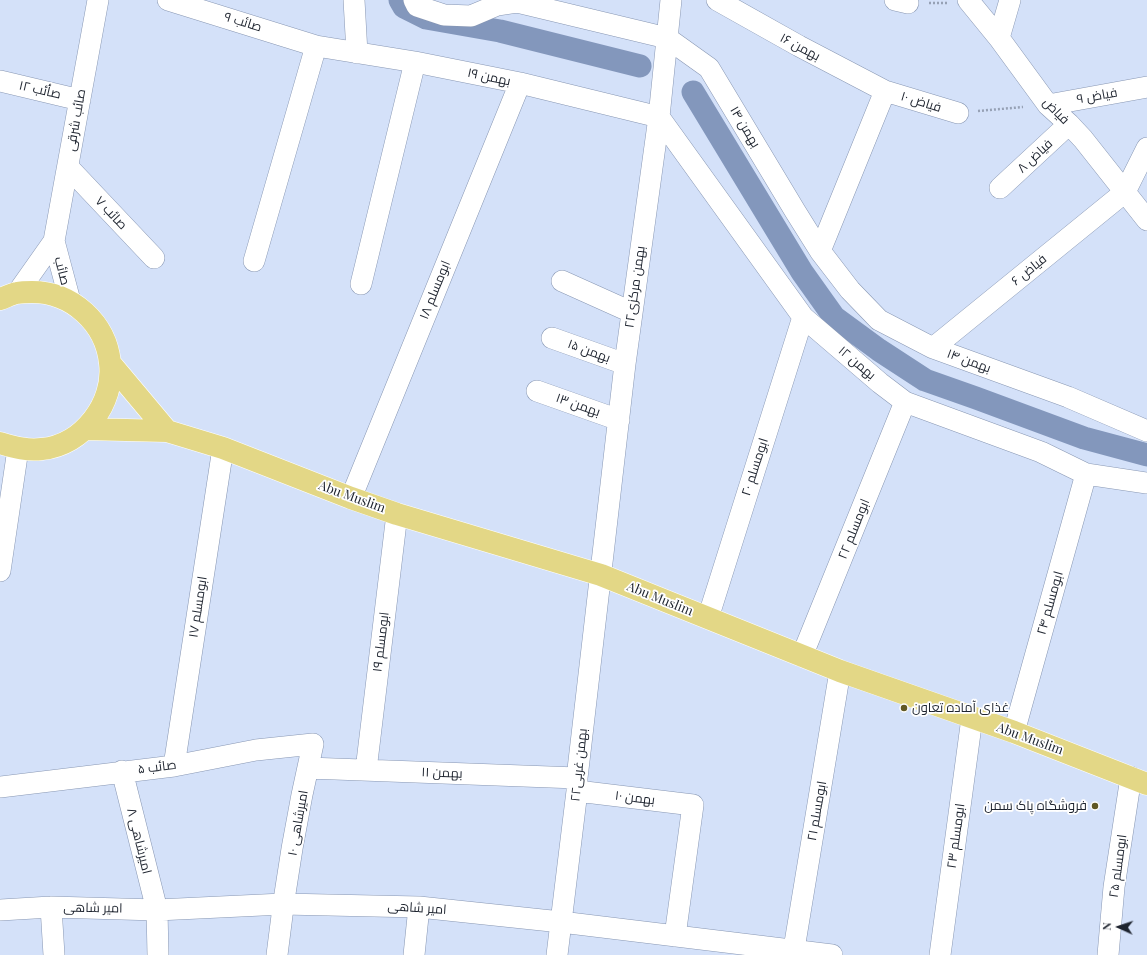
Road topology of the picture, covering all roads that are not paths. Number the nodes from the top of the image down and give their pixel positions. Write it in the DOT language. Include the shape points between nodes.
graph roads {
  1 [pos="98,0"];
  2 [pos="168,0"];
  3 [pos="354,0"];
  4 [pos="414,0"];
  5 [pos="671,0"];
  6 [pos="717,0"];
  7 [pos="1010,0"];
  8 [pos="969,2"];
  9 [pos="222,8"];
  10 [pos="667,38"];
  11 [pos="999,38"];
  12 [pos="316,46"];
  13 [pos="357,53"];
  14 [pos="416,62"];
  15 [pos="0,81"];
  16 [pos="520,83"];
  17 [pos="1147,87"];
  18 [pos="885,90"];
  19 [pos="80,100"];
  20 [pos="1048,105"];
  21 [pos="958,113"];
  22 [pos="659,117"];
  23 [pos="1069,124"];
  24 [pos="1147,148"];
  25 [pos="68,167"];
  26 [pos="1000,188"];
  27 [pos="1125,192"];
  28 [pos="1147,220"];
  29 [pos="54,241"];
  30 [pos="820,251"];
  31 [pos="154,258"];
  32 [pos="254,261"];
  33 [pos="562,281"];
  34 [pos="361,284"];
  35 [pos="9,296"];
  36 [pos="70,301"];
  37 [pos="631,312"];
  38 [pos="803,317"];
  39 [pos="552,338"];
  40 [pos="933,348"];
  41 [pos="110,363"];
  42 [pos="625,364"];
  43 [pos="537,391"];
  44 [pos="905,402"];
  45 [pos="619,420"];
  46 [pos="85,429"];
  47 [pos="166,431"];
  48 [pos="1147,431"];
  49 [pos="9,446"];
  50 [pos="223,448"];
  51 [pos="1086,474"];
  52 [pos="1147,483"];
  53 [pos="351,498"];
  54 [pos="397,514"];
  55 [pos="0,571"];
  56 [pos="601,575"];
  57 [pos="708,618"];
  58 [pos="802,656"];
  59 [pos="840,671"];
  60 [pos="972,718"];
  61 [pos="1014,732"];
  62 [pos="313,744"];
  63 [pos="174,766"];
  64 [pos="308,768"];
  65 [pos="366,770"];
  66 [pos="122,771"];
  67 [pos="1139,780"];
  68 [pos="577,785"];
  69 [pos="0,787"];
  70 [pos="283,904"];
  71 [pos="51,907"];
  72 [pos="420,907"];
  73 [pos="0,910"];
  74 [pos="157,910"];
  75 [pos="561,922"];
  76 [pos="675,936"];
  77 [pos="793,953"];
  78 [pos="54,955"];
  79 [pos="158,955"];
  80 [pos="278,955"];
  81 [pos="414,955"];
  82 [pos="557,955"];
  83 [pos="832,955"];
  84 [pos="940,955"];
  85 [pos="1108,955"];
  1 -- 19 [label="street, صائب شرقی"];
  2 -- 9 [label="street, صائب ۹"];
  3 -- 13 [label="street"];
  4 -- 10 [label="street" via="417,6 444,15 471,16 497,5 517,2"];
  5 -- 10 [label="street, ۲۲بهمن مرکزی"];
  6 -- 18 [label="street, بهمن ۱۶"];
  7 -- 11 [label="street"];
  8 -- 11 [label="street, فیاض"];
  9 -- 12 [label="street, صائب ۹"];
  10 -- 22 [label="street, ۲۲بهمن مرکزی"];
  10 -- 30 [label="street, بهمن ۱۴" via="710,68"];
  11 -- 20 [label="street, فیاض"];
  12 -- 13 [label="street, بهمن ۱۹"];
  12 -- 32 [label="street"];
  13 -- 14 [label="street, بهمن ۱۹"];
  14 -- 16 [label="street, بهمن ۱۹"];
  14 -- 34 [label="street"];
  15 -- 19 [label="street, صأئب ۱۲"];
  16 -- 22 [label="street, بهمن ۱۹"];
  16 -- 53 [label="street, ابومسلم ۱۸"];
  17 -- 20 [label="street, فیاض ۹"];
  18 -- 21 [label="street, فیاض ۱۰"];
  18 -- 30 [label="street"];
  19 -- 25 [label="street, صائب شرقی"];
  20 -- 23 [label="street, فیاض"];
  22 -- 37 [label="street, ۲۲بهمن مرکزی"];
  22 -- 38 [label="street, بهمن ۱۲"];
  23 -- 26 [label="street, فیاض ۸"];
  23 -- 27 [label="street, فیاض"];
  24 -- 27 [label="street"];
  25 -- 29 [label="street, صائب شرقی"];
  25 -- 31 [label="street, صائب ۷"];
  27 -- 28 [label="street, فیاض"];
  27 -- 40 [label="street, فیاض ۶"];
  29 -- 35 [label="street"];
  29 -- 36 [label="street, صائب"];
  30 -- 40 [label="street, بهمن ۱۴" via="850,290 879,320"];
  33 -- 37 [label="street"];
  35 -- 36 [label="main road" via="45,292"];
  36 -- 41 [label="main road" via="90,316 104,338"];
  37 -- 42 [label="street, ۲۲بهمن مرکزی"];
  38 -- 44 [label="street, بهمن ۱۲"];
  38 -- 57 [label="street, ابومسلم ۲۰"];
  39 -- 42 [label="street, بهمن ۱۵"];
  40 -- 48 [label="street, بهمن ۱۴" via="1068,397"];
  41 -- 46 [label="main road" via="109,387 105,399"];
  41 -- 47 [label="main road"];
  42 -- 45 [label="street, ۲۲بهمن مرکزی"];
  43 -- 45 [label="street, بهمن ۱۳"];
  44 -- 51 [label="street, بهمن ۱۲" via="1041,452"];
  44 -- 58 [label="street, ابومسلم ۲۲"];
  45 -- 56 [label="street, ۲۲بهمن مرکزی"];
  46 -- 47 [label="main road, Abu Muslim"];
  46 -- 49 [label="main road" via="65,443 42,449"];
  47 -- 50 [label="main road, Abu Muslim"];
  49 -- 55 [label="street"];
  50 -- 53 [label="main road, Abu Muslim"];
  50 -- 63 [label="street, ابومسلم ۱۷"];
  51 -- 52 [label="street, بهمن ۱۲"];
  51 -- 61 [label="street, ابومسلم ۲۴"];
  53 -- 54 [label="main road, Abu Muslim"];
  54 -- 56 [label="main road, Abu Muslim"];
  54 -- 65 [label="street, ابومسلم ۱۹"];
  56 -- 57 [label="main road, Abu Muslim"];
  56 -- 68 [label="street, ۲۲بهمن غربی"];
  57 -- 58 [label="main road, Abu Muslim"];
  58 -- 59 [label="main road, Abu Muslim"];
  59 -- 60 [label="main road, Abu Muslim"];
  59 -- 77 [label="street, ابومسلم ۲۱"];
  60 -- 61 [label="main road, Abu Muslim"];
  60 -- 84 [label="street, ابومسلم ۲۳"];
  61 -- 67 [label="main road, Abu Muslim"];
  62 -- 63 [label="street, صائب ۵" via="256,750"];
  62 -- 64 [label="street, امیرشاهی ۱۰"];
  63 -- 66 [label="street, صائب ۵"];
  64 -- 65 [label="street, بهمن ۱۱"];
  64 -- 70 [label="street, امیرشاهی ۱۰"];
  65 -- 68 [label="street, بهمن ۱۱"];
  66 -- 69 [label="street, صائب ۵"];
  66 -- 74 [label="street, امیرشاهی ۸"];
  67 -- 85 [label="street, ابومسلم ۲۵" via="1114,887"];
  68 -- 75 [label="street, ۲۲بهمن غربی"];
  68 -- 76 [label="street, بهمن ۱۰" via="693,805"];
  70 -- 72 [label="street, امیر شاهی"];
  70 -- 74 [label="street, امیر شاهی"];
  70 -- 80 [label="street, امیرشاهی ۱۰"];
  71 -- 73 [label="street, امیر شاهی"];
  71 -- 74 [label="street, امیر شاهی"];
  71 -- 78 [label="street"];
  72 -- 75 [label="street, امیر شاهی"];
  72 -- 81 [label="street"];
  74 -- 79 [label="street, امیرشاهی ۸"];
  75 -- 76 [label="street, امیر شاهی"];
  75 -- 82 [label="street, ۲۲بهمن غربی"];
  76 -- 77 [label="street, امیر شاهی"];
  77 -- 83 [label="street, امیر شاهی"];
}
